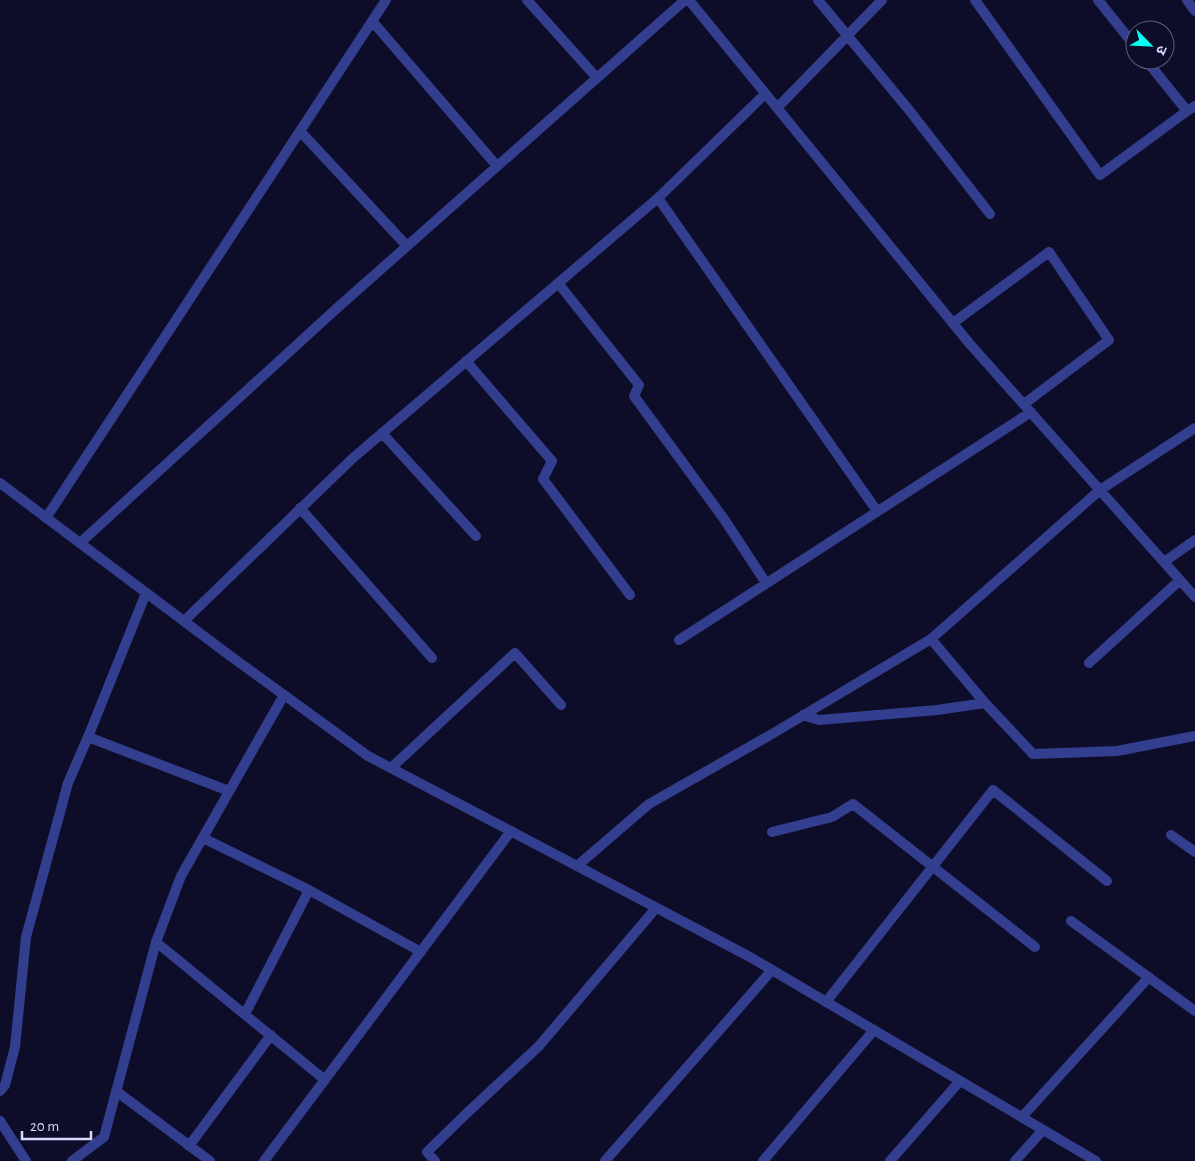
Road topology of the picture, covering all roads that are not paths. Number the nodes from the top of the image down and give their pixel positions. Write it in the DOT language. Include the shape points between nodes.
graph roads {
  1 [pos="386,0"];
  2 [pos="527,0"];
  3 [pos="685,0"];
  4 [pos="689,0"];
  5 [pos="818,0"];
  6 [pos="882,0"];
  7 [pos="975,0"];
  8 [pos="1098,0"];
  9 [pos="1187,0"];
  10 [pos="1195,10"];
  11 [pos="372,21"];
  12 [pos="1125,34"];
  13 [pos="848,36"];
  14 [pos="1155,70"];
  15 [pos="597,78"];
  16 [pos="765,94"];
  17 [pos="777,108"];
  18 [pos="1191,108"];
  19 [pos="300,131"];
  20 [pos="497,166"];
  21 [pos="658,198"];
  22 [pos="990,214"];
  23 [pos="407,246"];
  24 [pos="558,283"];
  25 [pos="953,322"];
  26 [pos="466,361"];
  27 [pos="1027,408"];
  28 [pos="1195,428"];
  29 [pos="382,433"];
  30 [pos="0,483"];
  31 [pos="1100,490"];
  32 [pos="300,508"];
  33 [pos="877,511"];
  34 [pos="46,518"];
  35 [pos="476,536"];
  36 [pos="1195,540"];
  37 [pos="80,543"];
  38 [pos="1164,562"];
  39 [pos="1180,580"];
  40 [pos="766,583"];
  41 [pos="146,593"];
  42 [pos="630,595"];
  43 [pos="1195,598"];
  44 [pos="184,621"];
  45 [pos="931,639"];
  46 [pos="679,640"];
  47 [pos="432,658"];
  48 [pos="1090,663"];
  49 [pos="284,696"];
  50 [pos="985,703"];
  51 [pos="561,705"];
  52 [pos="803,715"];
  53 [pos="88,736"];
  54 [pos="1195,736"];
  55 [pos="391,768"];
  56 [pos="229,791"];
  57 [pos="511,832"];
  58 [pos="772,832"];
  59 [pos="1171,835"];
  60 [pos="203,838"];
  61 [pos="1195,852"];
  62 [pos="577,866"];
  63 [pos="933,866"];
  64 [pos="1107,881"];
  65 [pos="308,890"];
  66 [pos="656,908"];
  67 [pos="1071,920"];
  68 [pos="156,942"];
  69 [pos="1035,947"];
  70 [pos="421,952"];
  71 [pos="772,970"];
  72 [pos="1149,978"];
  73 [pos="826,1002"];
  74 [pos="1195,1011"];
  75 [pos="245,1014"];
  76 [pos="874,1030"];
  77 [pos="271,1035"];
  78 [pos="325,1080"];
  79 [pos="960,1081"];
  80 [pos="0,1091"];
  81 [pos="116,1091"];
  82 [pos="1022,1117"];
  83 [pos="0,1121"];
  84 [pos="1043,1130"];
  85 [pos="189,1146"];
  86 [pos="26,1161"];
  87 [pos="72,1161"];
  88 [pos="210,1161"];
  89 [pos="264,1161"];
  90 [pos="436,1161"];
  91 [pos="606,1161"];
  92 [pos="763,1161"];
  93 [pos="890,1161"];
  94 [pos="1015,1161"];
  95 [pos="1096,1161"];
  1 -- 11 [label="street"];
  2 -- 15 [label="street"];
  3 -- 15 [label="street"];
  4 -- 16 [label="street"];
  5 -- 13 [label="street"];
  6 -- 13 [label="street"];
  7 -- 18 [label="street" via="1100,175"];
  8 -- 12 [label="street"];
  9 -- 10 [label="street"];
  11 -- 19 [label="street"];
  11 -- 20 [label="street"];
  13 -- 17 [label="street"];
  13 -- 22 [label="street"];
  14 -- 18 [label="street"];
  15 -- 20 [label="street"];
  16 -- 17 [label="street"];
  16 -- 21 [label="street"];
  17 -- 25 [label="street"];
  19 -- 23 [label="street"];
  19 -- 34 [label="street"];
  20 -- 23 [label="street"];
  21 -- 24 [label="street"];
  21 -- 33 [label="street"];
  23 -- 37 [label="street"];
  24 -- 26 [label="street"];
  24 -- 40 [label="street" via="639,385 634,396 724,519"];
  25 -- 27 [label="street"];
  25 -- 27 [label="street" via="1049,252 1109,340"];
  26 -- 29 [label="street"];
  26 -- 42 [label="street" via="552,461 543,479"];
  27 -- 31 [label="street"];
  27 -- 33 [label="street"];
  28 -- 31 [label="street"];
  29 -- 32 [label="street"];
  29 -- 35 [label="street"];
  30 -- 34 [label="street"];
  31 -- 38 [label="street"];
  31 -- 45 [label="street"];
  32 -- 44 [label="street"];
  32 -- 47 [label="street"];
  33 -- 40 [label="street"];
  34 -- 37 [label="street"];
  36 -- 38 [label="street"];
  37 -- 41 [label="street"];
  38 -- 39 [label="street"];
  39 -- 43 [label="street"];
  39 -- 48 [label="street"];
  40 -- 46 [label="street"];
  41 -- 44 [label="street"];
  41 -- 53 [label="street"];
  44 -- 49 [label="street"];
  45 -- 50 [label="street"];
  45 -- 52 [label="street"];
  49 -- 55 [label="street" via="368,756"];
  49 -- 56 [label="street"];
  50 -- 52 [label="street" via="819,720"];
  50 -- 54 [label="street" via="1033,754 1117,751"];
  51 -- 55 [label="street" via="515,653"];
  52 -- 62 [label="street" via="649,804"];
  53 -- 56 [label="street"];
  53 -- 80 [label="street" via="68,783 26,937 15,1046 5,1085"];
  55 -- 57 [label="street"];
  56 -- 60 [label="street"];
  57 -- 62 [label="street"];
  57 -- 70 [label="street"];
  58 -- 63 [label="street" via="832,817 853,804"];
  59 -- 61 [label="street"];
  60 -- 65 [label="street"];
  60 -- 68 [label="street" via="181,876"];
  62 -- 66 [label="street"];
  63 -- 64 [label="street" via="993,790"];
  63 -- 69 [label="street"];
  63 -- 73 [label="street"];
  65 -- 70 [label="street"];
  65 -- 75 [label="street"];
  66 -- 71 [label="street"];
  66 -- 90 [label="street" via="539,1046 427,1152"];
  67 -- 72 [label="street"];
  68 -- 75 [label="street"];
  68 -- 81 [label="street"];
  70 -- 78 [label="street"];
  71 -- 73 [label="street"];
  71 -- 91 [label="street"];
  72 -- 74 [label="street"];
  72 -- 82 [label="street"];
  73 -- 76 [label="street"];
  75 -- 77 [label="street"];
  76 -- 79 [label="street"];
  76 -- 92 [label="street"];
  77 -- 78 [label="street"];
  77 -- 85 [label="street"];
  78 -- 89 [label="street"];
  79 -- 82 [label="street"];
  79 -- 93 [label="street"];
  81 -- 85 [label="street"];
  81 -- 87 [label="street" via="104,1137"];
  82 -- 84 [label="street"];
  83 -- 86 [label="street"];
  84 -- 94 [label="street"];
  84 -- 95 [label="street"];
  85 -- 88 [label="street"];
}
